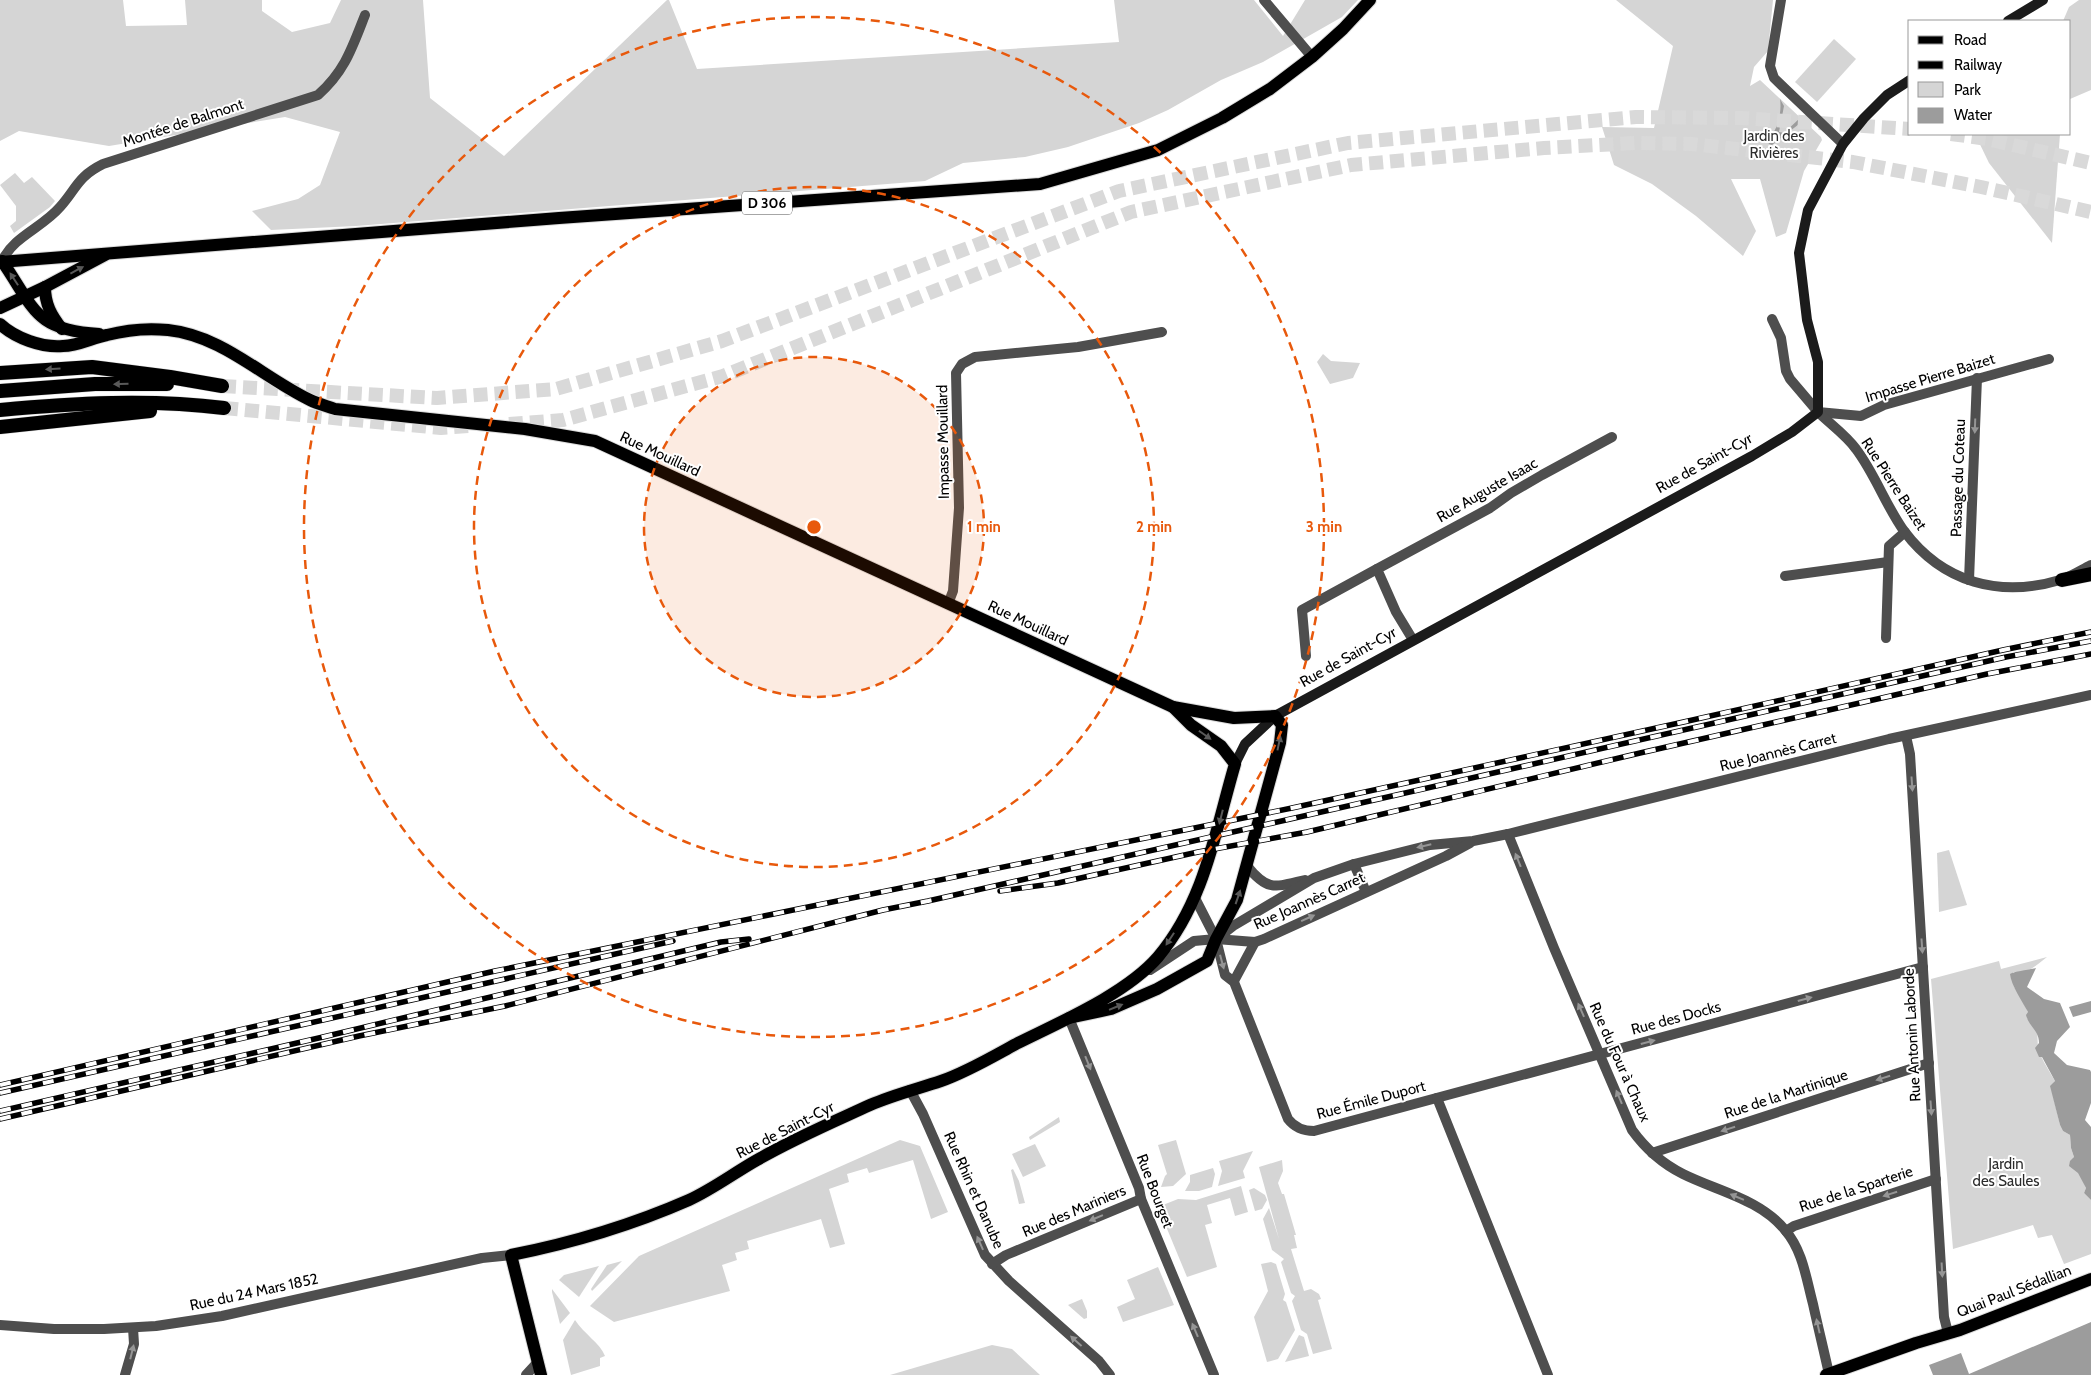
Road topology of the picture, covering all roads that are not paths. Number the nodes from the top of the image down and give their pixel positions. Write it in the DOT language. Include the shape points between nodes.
graph roads {
  1 [pos="1264,0"];
  2 [pos="1370,0"];
  3 [pos="1781,0"];
  4 [pos="2043,0"];
  5 [pos="365,15"];
  6 [pos="2010,20"];
  7 [pos="1312,57"];
  8 [pos="1908,81"];
  9 [pos="1843,144"];
  10 [pos="110,253"];
  11 [pos="1,262"];
  12 [pos="45,287"];
  13 [pos="25,297"];
  14 [pos="0,308"];
  15 [pos="1772,319"];
  16 [pos="0,324"];
  17 [pos="62,329"];
  18 [pos="1162,332"];
  19 [pos="109,334"];
  20 [pos="2049,359"];
  21 [pos="0,373"];
  22 [pos="1977,378"];
  23 [pos="0,392"];
  24 [pos="200,405"];
  25 [pos="224,408"];
  26 [pos="0,410"];
  27 [pos="1818,412"];
  28 [pos="0,427"];
  29 [pos="1612,437"];
  30 [pos="1904,532"];
  31 [pos="1888,562"];
  32 [pos="2091,565"];
  33 [pos="1377,569"];
  34 [pos="2091,574"];
  35 [pos="1785,576"];
  36 [pos="1969,580"];
  37 [pos="2062,580"];
  38 [pos="2091,582"];
  39 [pos="948,604"];
  40 [pos="1886,638"];
  41 [pos="1414,640"];
  42 [pos="1306,656"];
  43 [pos="2091,695"];
  44 [pos="1173,707"];
  45 [pos="1275,716"];
  46 [pos="1906,736"];
  47 [pos="1235,764"];
  48 [pos="1508,834"];
  49 [pos="1473,841"];
  50 [pos="1354,864"];
  51 [pos="1247,866"];
  52 [pos="1314,878"];
  53 [pos="1366,892"];
  54 [pos="1196,898"];
  55 [pos="1216,939"];
  56 [pos="1255,942"];
  57 [pos="1923,967"];
  58 [pos="1234,981"];
  59 [pos="1132,982"];
  60 [pos="1069,1018"];
  61 [pos="1601,1054"];
  62 [pos="1929,1063"];
  63 [pos="910,1090"];
  64 [pos="1437,1098"];
  65 [pos="1652,1153"];
  66 [pos="1936,1179"];
  67 [pos="1141,1199"];
  68 [pos="1786,1231"];
  69 [pos="511,1255"];
  70 [pos="992,1264"];
  71 [pos="2091,1279"];
  72 [pos="0,1324"];
  73 [pos="133,1328"];
  74 [pos="1948,1333"];
  75 [pos="540,1369"];
  76 [pos="1828,1374"];
  77 [pos="125,1375"];
  78 [pos="526,1375"];
  79 [pos="1110,1375"];
  80 [pos="1214,1375"];
  81 [pos="1548,1375"];
  1 -- 7 [label="street"];
  2 -- 7 [label="main road, D 306"];
  3 -- 9 [label="street" via="1770,66 1774,78"];
  4 -- 6 [label="main road"];
  5 -- 11 [label="street, Montée de Balmont" via="348,60 334,81 318,95 88,171 61,207 12,245"];
  7 -- 10 [label="main road, D 306" via="1262,94 1158,150 1040,184"];
  8 -- 9 [label="main road" via="1887,95"];
  9 -- 27 [label="main road" via="1808,210 1799,253 1807,320 1818,362"];
  10 -- 11 [label="main road, D 306"];
  12 -- 10 [label="main road, D 306, one-way"];
  13 -- 11 [label="main road, Rue Mouillard, one-way"];
  12 -- 13 [label="main road, D 306"];
  12 -- 17 [label="main road" via="48,309"];
  13 -- 14 [label="main road, D 306"];
  13 -- 17 [label="main road, Rue Mouillard" via="39,316"];
  15 -- 27 [label="street, Rue Pierre Baizet" via="1781,338 1790,380"];
  16 -- 19 [label="main road, Rue Mouillard" via="15,336 50,346 76,344"];
  17 -- 19 [label="main road, Rue Mouillard"];
  18 -- 39 [label="street, Impasse Mouillard" via="1078,347 975,356 962,364 956,373 959,508 953,591"];
  19 -- 39 [label="main road, Rue Mouillard" via="151,330 185,334 233,352 310,400 335,409 525,429 595,441"];
  20 -- 22 [label="street, Impasse Pierre Baizet"];
  21 -- 23 [label="highway" via="92,367 222,386 95,384"];
  22 -- 27 [label="street, Impasse Pierre Baizet" via="1884,405 1861,416"];
  22 -- 36 [label="street, Passage du Coteau, one-way"];
  24 -- 25 [label="highway"];
  24 -- 26 [label="highway" via="79,404"];
  24 -- 28 [label="highway"];
  27 -- 30 [label="street, Rue Pierre Baizet" via="1856,449"];
  27 -- 41 [label="main road, Rue de Saint-Cyr" via="1766,448"];
  29 -- 33 [label="street, Rue Auguste Isaac"];
  30 -- 31 [label="street" via="1889,546"];
  30 -- 36 [label="street, Rue Pierre Baizet" via="1953,575"];
  31 -- 35 [label="street"];
  31 -- 40 [label="street"];
  32 -- 37 [label="street, Rue Pierre Baizet"];
  33 -- 41 [label="street" via="1396,612"];
  33 -- 42 [label="street, Rue Auguste Isaac" via="1302,610"];
  34 -- 37 [label="highway"];
  36 -- 37 [label="street, Rue Pierre Baizet" via="1987,586 2022,589"];
  37 -- 38 [label="street, Rue Pierre Baizet"];
  39 -- 44 [label="main road, Rue Mouillard"];
  41 -- 45 [label="main road, Rue de Saint-Cyr"];
  43 -- 46 [label="street, Rue Joannès Carret"];
  44 -- 45 [label="main road, Rue Mouillard" via="1234,718"];
  44 -- 47 [label="main road, Rue Mouillard, one-way" via="1190,725 1221,746"];
  45 -- 47 [label="main road, Rue de Saint-Cyr" via="1245,744"];
  51 -- 45 [label="main road, Rue de Saint-Cyr, one-way" via="1280,743 1282,725"];
  46 -- 48 [label="street, Rue Joannès Carret"];
  46 -- 57 [label="street, Rue Antonin Laborde, one-way" via="1910,754"];
  47 -- 54 [label="main road, Rue de Saint-Cyr, one-way"];
  48 -- 49 [label="street, Rue Joannès Carret"];
  61 -- 48 [label="street, Rue du Four à Chaux, one-way"];
  49 -- 50 [label="street, Rue Joannès Carret, one-way" via="1430,845"];
  49 -- 53 [label="street, Rue Joannès Carret"];
  50 -- 52 [label="street, Rue Joannès Carret"];
  50 -- 53 [label="street"];
  51 -- 52 [label="street" via="1259,880 1273,886"];
  55 -- 51 [label="main road, Rue de Saint-Cyr, one-way" via="1237,900"];
  52 -- 55 [label="street, Rue Joannès Carret"];
  56 -- 53 [label="street, Rue Joannès Carret, one-way"];
  54 -- 55 [label="street"];
  54 -- 59 [label="main road, Rue de Saint-Cyr, one-way" via="1157,957"];
  55 -- 56 [label="street, Rue Joannès Carret"];
  55 -- 58 [label="street, Rue Émile Duport, one-way" via="1225,975"];
  55 -- 59 [label="street, Rue de Saint-Cyr" via="1194,941"];
  60 -- 55 [label="main road, Rue de Saint-Cyr, one-way" via="1111,1009 1157,989 1206,961"];
  56 -- 58 [label="street"];
  61 -- 57 [label="street, Rue des Docks, one-way"];
  57 -- 62 [label="street, Rue Antonin Laborde"];
  58 -- 64 [label="street, Rue Émile Duport" via="1288,1119 1298,1128 1314,1131"];
  59 -- 60 [label="main road, Rue de Saint-Cyr"];
  60 -- 63 [label="main road, Rue de Saint-Cyr" via="942,1081"];
  60 -- 67 [label="street, Rue Bourget, one-way"];
  61 -- 64 [label="street, Rue des Docks"];
  65 -- 61 [label="street, Rue du Four à Chaux, one-way" via="1632,1130"];
  62 -- 65 [label="street, Rue de la Martinique, one-way"];
  62 -- 66 [label="street, Rue Antonin Laborde, one-way"];
  63 -- 69 [label="main road, Rue de Saint-Cyr" via="873,1104 765,1156 719,1185 658,1213 554,1246"];
  70 -- 63 [label="street, Rue Rhin et Danube, one-way"];
  64 -- 81 [label="street, Rue Émile Duport"];
  68 -- 65 [label="street, Rue du Four à Chaux, one-way" via="1758,1206 1682,1174"];
  66 -- 68 [label="street, Rue de la Sparterie, one-way"];
  66 -- 74 [label="street, Rue Antonin Laborde, one-way" via="1944,1317"];
  67 -- 70 [label="street, Rue des Mariniers, one-way" via="1006,1255"];
  80 -- 67 [label="street, Rue Bourget, one-way"];
  76 -- 68 [label="street, Rue du Four à Chaux, one-way" via="1802,1257"];
  69 -- 73 [label="street, Rue du 24 Mars 1852" via="482,1258 222,1316"];
  69 -- 75 [label="main road"];
  79 -- 70 [label="street, Rue Rhin et Danube, one-way" via="1099,1361"];
  71 -- 74 [label="main road, Quai Paul Sédallian"];
  72 -- 73 [label="street, Rue du 24 Mars 1852" via="54,1329"];
  77 -- 73 [label="street, one-way" via="134,1344"];
  74 -- 76 [label="main road, Quai Paul Sédallian"];
  75 -- 78 [label="street"];
}
